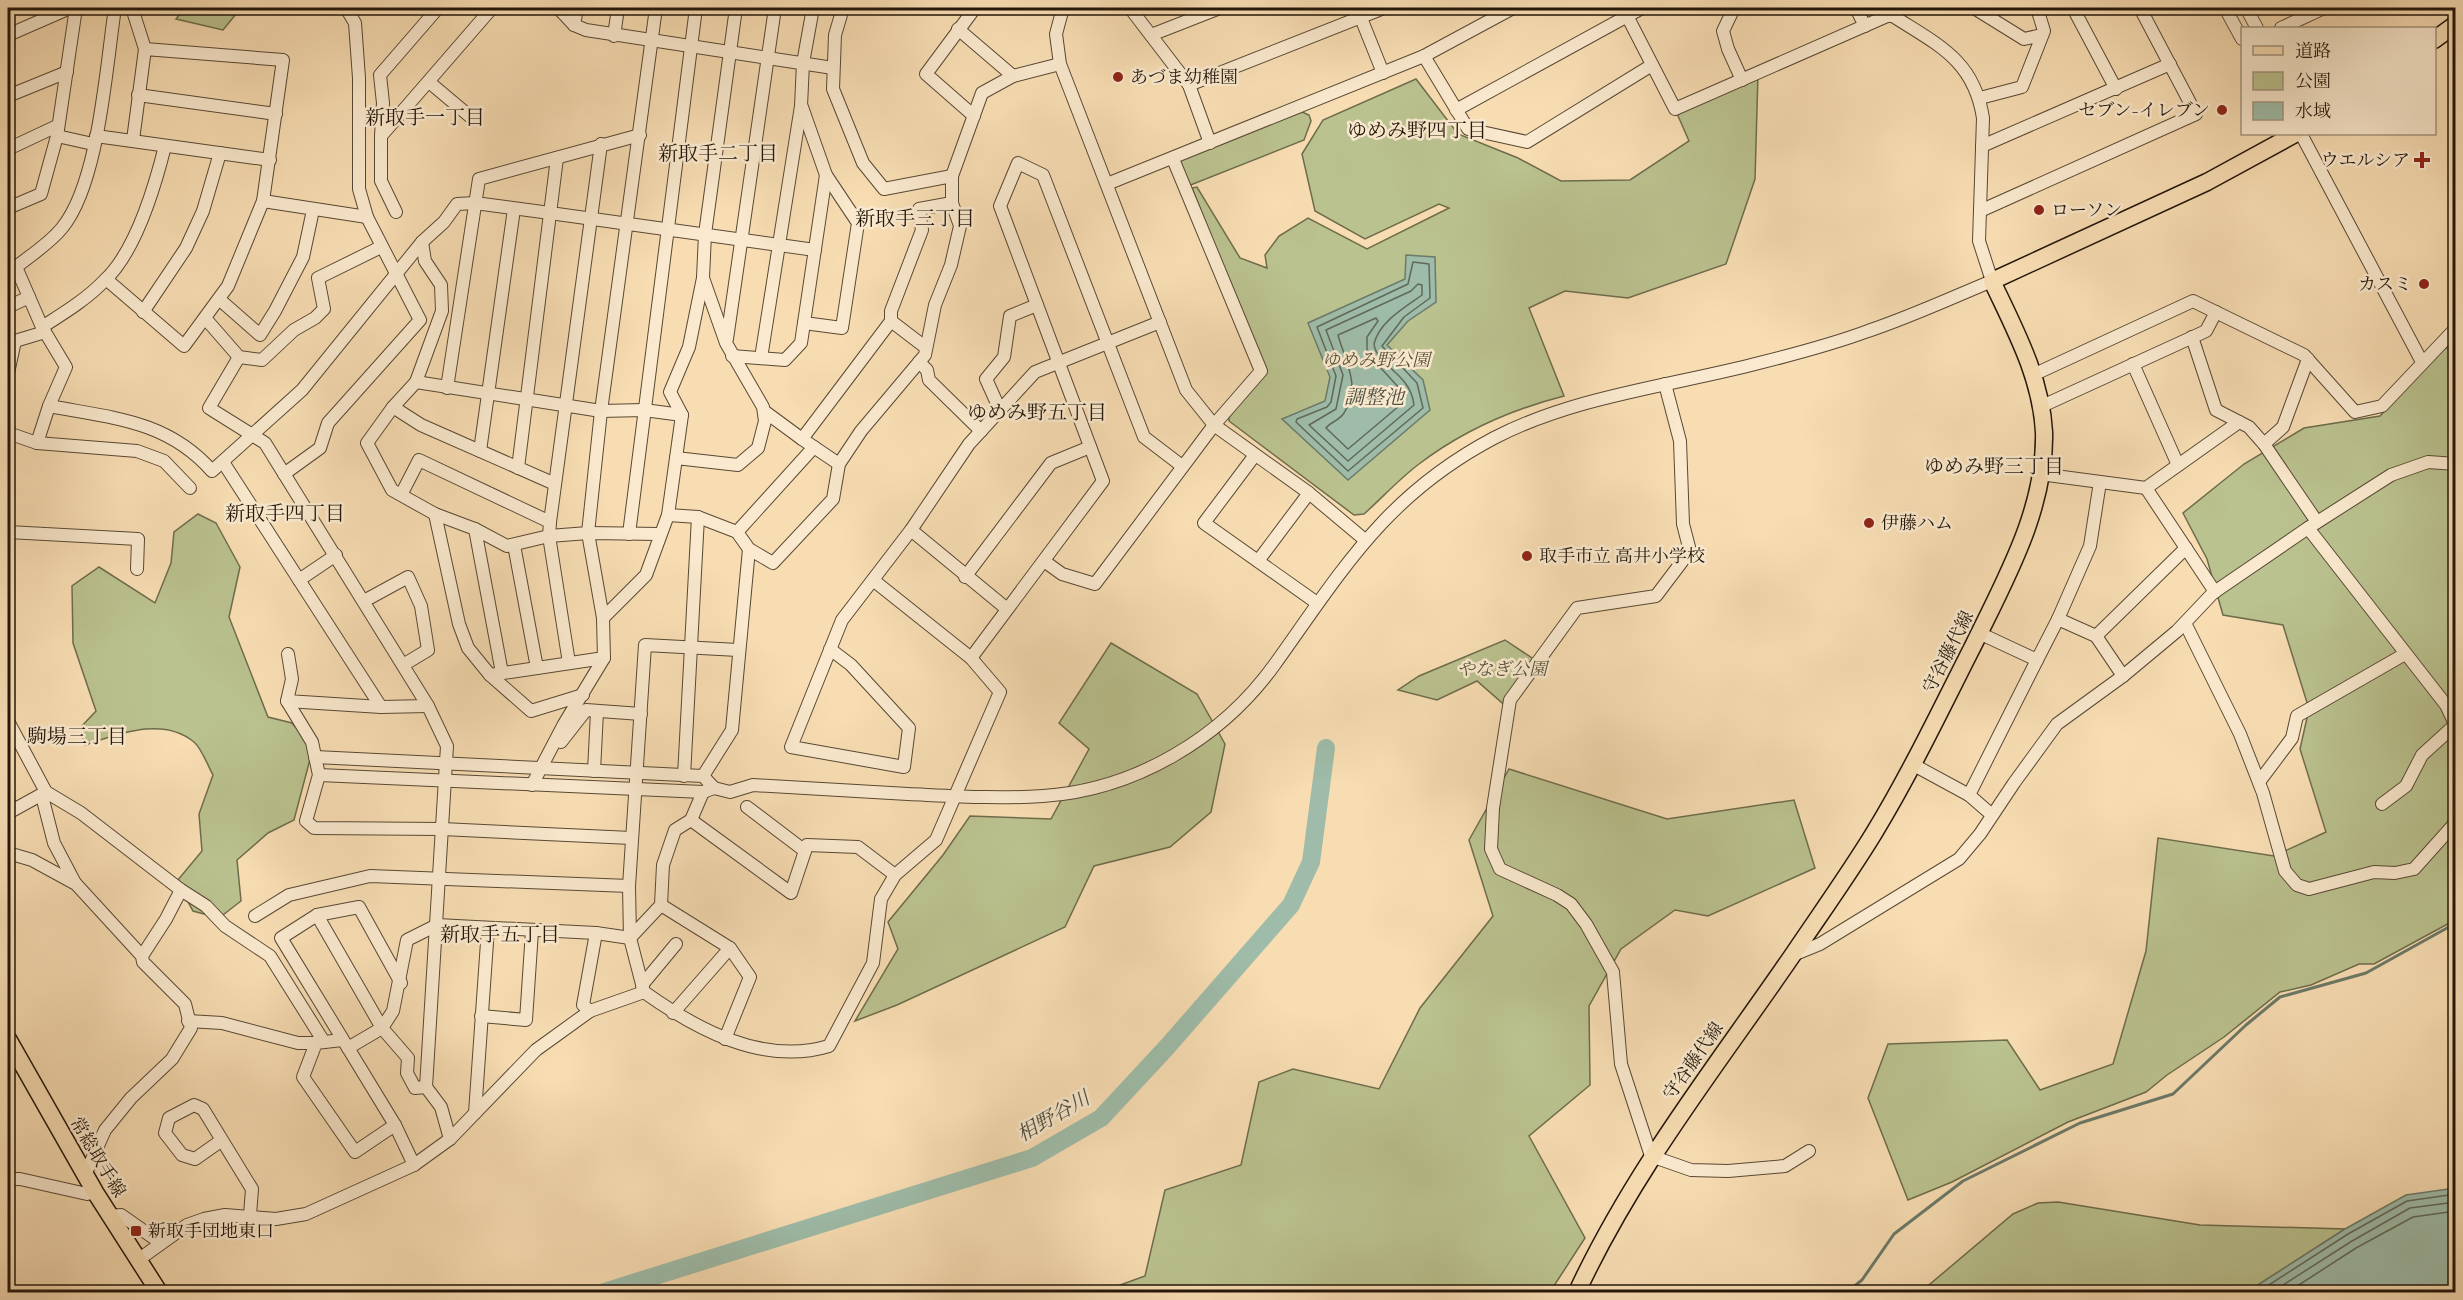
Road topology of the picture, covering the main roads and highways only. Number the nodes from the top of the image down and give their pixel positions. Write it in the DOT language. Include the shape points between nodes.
graph roads {
  1 [pos="2456,24"];
  2 [pos="2436,39"];
  3 [pos="2293,135"];
  4 [pos="8,1039"];
  5 [pos="159,1293"];
  6 [pos="1577,1293"];
  1 -- 2 [label="main road"];
  3 -- 6 [label="main road, 守谷藤代線" via="2207,182 1992,281 2035,374 2044,433 2038,489 2023,542 1874,833 1651,1156"];
  4 -- 5 [label="main road, 常総取手線" via="95,1192"];
}
